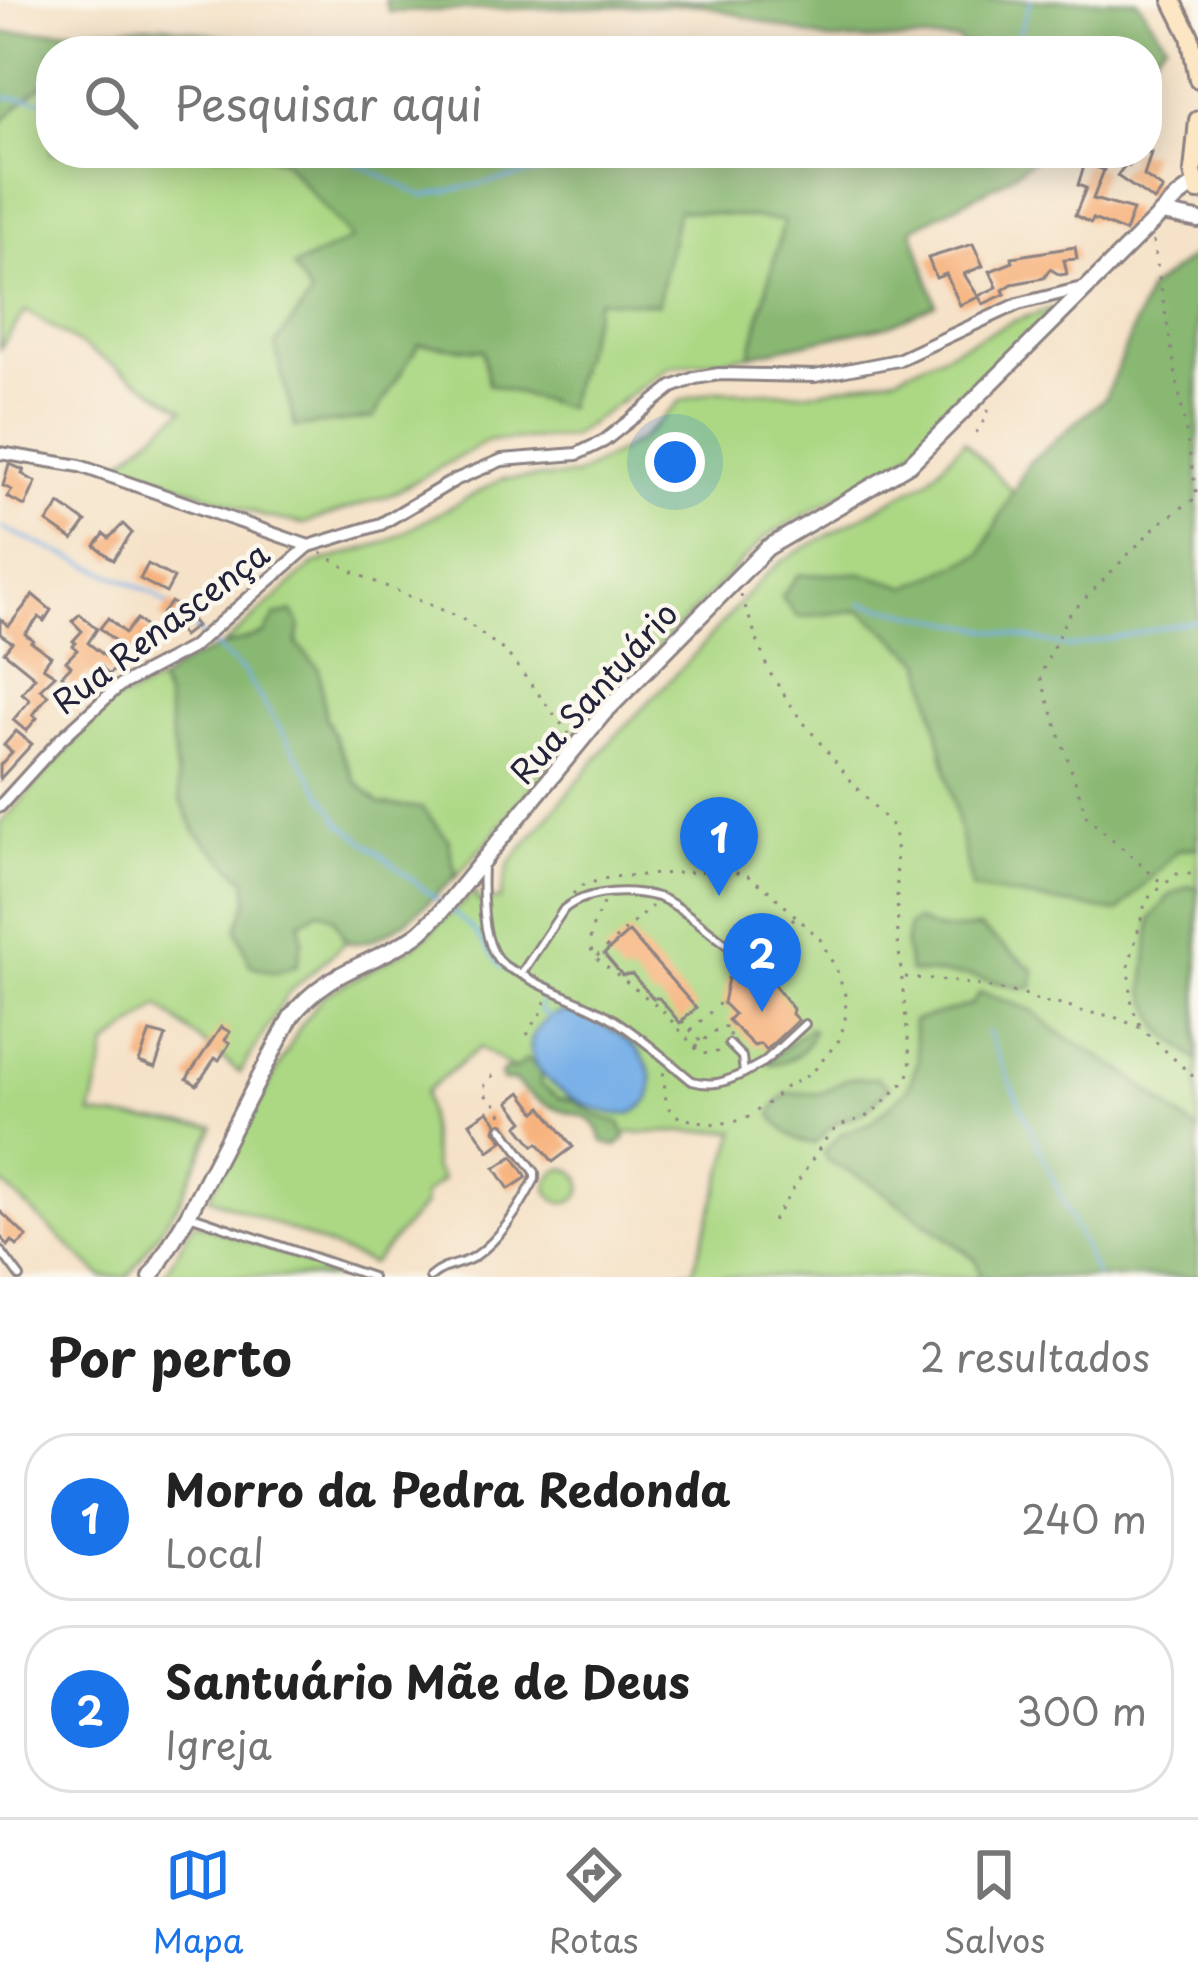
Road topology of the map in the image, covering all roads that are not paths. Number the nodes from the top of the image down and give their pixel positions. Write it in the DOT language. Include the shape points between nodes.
graph roads {
  1 [pos="1172,0"];
  2 [pos="1194,35"];
  3 [pos="1198,79"];
  4 [pos="1198,120"];
  5 [pos="1197,187"];
  6 [pos="1162,213"];
  7 [pos="1198,220"];
  8 [pos="1089,286"];
  9 [pos="0,453"];
  10 [pos="308,546"];
  11 [pos="0,806"];
  12 [pos="483,861"];
  13 [pos="730,947"];
  14 [pos="521,974"];
  15 [pos="805,1024"];
  16 [pos="729,1044"];
  17 [pos="744,1072"];
  18 [pos="502,1128"];
  19 [pos="188,1215"];
  20 [pos="0,1250"];
  21 [pos="20,1277"];
  22 [pos="151,1277"];
  23 [pos="372,1277"];
  24 [pos="430,1277"];
  1 -- 2 [label="main road"];
  2 -- 3 [label="main road"];
  4 -- 5 [label="main road"];
  5 -- 6 [label="street, Rua Santuário"];
  6 -- 7 [label="street"];
  6 -- 8 [label="street, Rua Santuário"];
  8 -- 10 [label="street" via="1018,304 898,360 815,376 695,378 578,454 502,460 381,524"];
  8 -- 12 [label="street, Rua Santuário" via="910,464 767,548 603,714"];
  9 -- 10 [label="street" via="80,466"];
  10 -- 11 [label="street, Rua Renascença" via="190,648 119,686"];
  12 -- 14 [label="lane" via="488,937 496,958"];
  12 -- 19 [label="street, Rua Santuário" via="418,934 307,996"];
  13 -- 14 [label="lane" via="661,897 598,894 564,909"];
  14 -- 17 [label="lane" via="611,1018 692,1081 708,1086"];
  15 -- 17 [label="lane"];
  16 -- 17 [label="lane"];
  18 -- 24 [label="lane" via="535,1179 495,1239"];
  19 -- 22 [label="street, Rua Santuário"];
  19 -- 23 [label="lane"];
  20 -- 21 [label="lane"];
}
